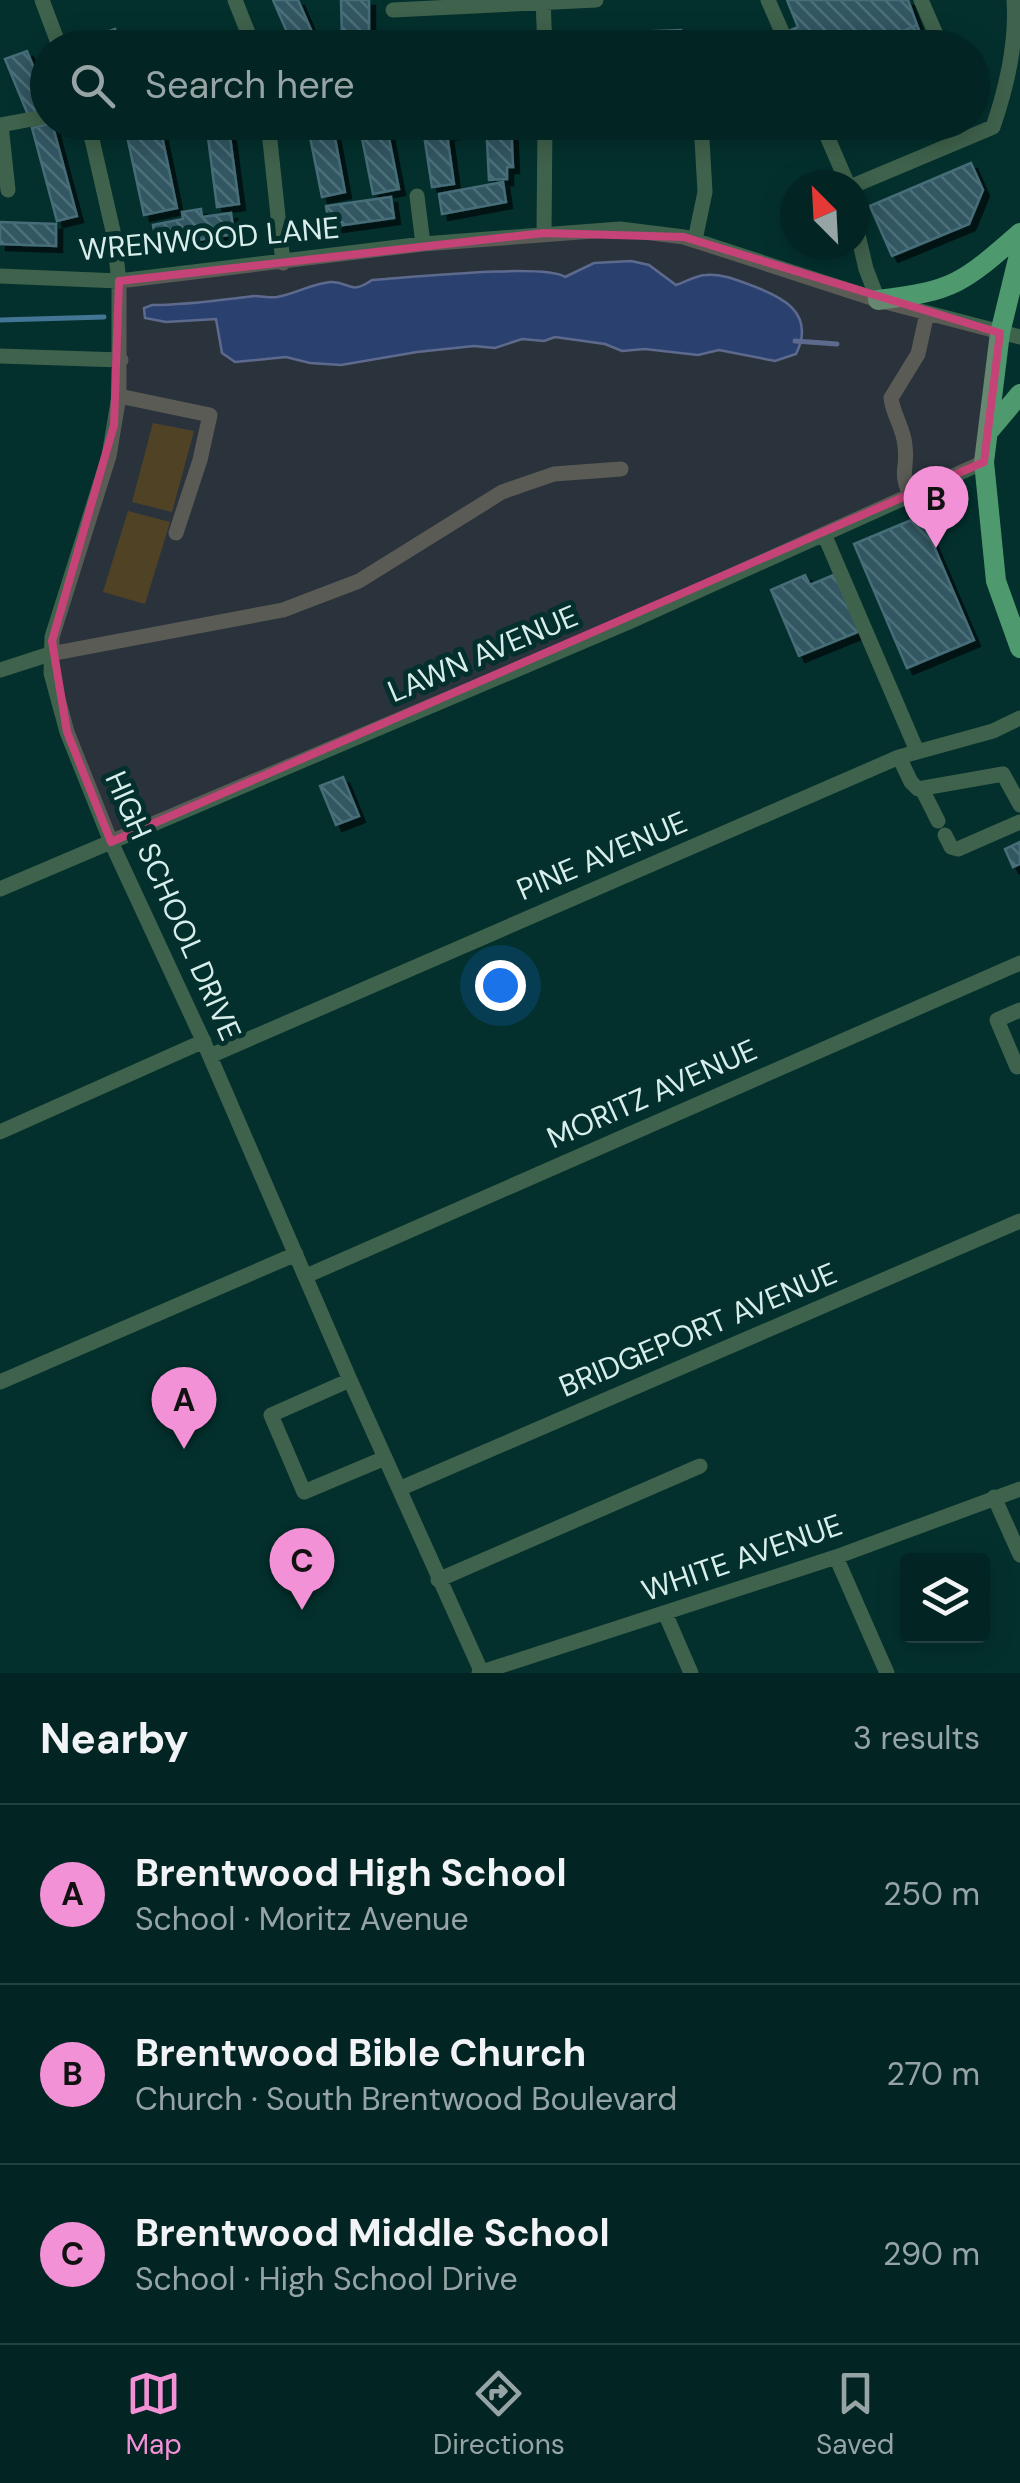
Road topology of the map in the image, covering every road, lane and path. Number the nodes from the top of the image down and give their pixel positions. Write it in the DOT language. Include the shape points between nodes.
graph roads {
  1 [pos="42,0"];
  2 [pos="235,0"];
  3 [pos="596,0"];
  4 [pos="768,0"];
  5 [pos="921,0"];
  6 [pos="1014,0"];
  7 [pos="543,2"];
  8 [pos="394,10"];
  9 [pos="53,30"];
  10 [pos="247,30"];
  11 [pos="544,30"];
  12 [pos="780,30"];
  13 [pos="934,30"];
  14 [pos="30,118"];
  15 [pos="1,120"];
  16 [pos="990,127"];
  17 [pos="92,140"];
  18 [pos="270,140"];
  19 [pos="545,140"];
  20 [pos="703,140"];
  21 [pos="830,140"];
  22 [pos="945,140"];
  23 [pos="845,170"];
  24 [pos="870,176"];
  25 [pos="8,190"];
  26 [pos="416,196"];
  27 [pos="544,233"];
  28 [pos="1020,233"];
  29 [pos="695,240"];
  30 [pos="423,244"];
  31 [pos="1019,257"];
  32 [pos="864,260"];
  33 [pos="283,264"];
  34 [pos="0,276"];
  35 [pos="119,281"];
  36 [pos="878,300"];
  37 [pos="927,314"];
  38 [pos="1010,335"];
  39 [pos="0,356"];
  40 [pos="121,360"];
  41 [pos="1020,394"];
  42 [pos="118,396"];
  43 [pos="987,434"];
  44 [pos="984,462"];
  45 [pos="622,469"];
  46 [pos="910,495"];
  47 [pos="176,533"];
  48 [pos="824,534"];
  49 [pos="1020,648"];
  50 [pos="50,654"];
  51 [pos="0,670"];
  52 [pos="1020,718"];
  53 [pos="917,751"];
  54 [pos="899,757"];
  55 [pos="922,789"];
  56 [pos="1020,805"];
  57 [pos="1020,822"];
  58 [pos="111,842"];
  59 [pos="0,889"];
  60 [pos="1019,966"];
  61 [pos="1020,1010"];
  62 [pos="207,1048"];
  63 [pos="1020,1066"];
  64 [pos="0,1132"];
  65 [pos="1020,1221"];
  66 [pos="296,1254"];
  67 [pos="306,1276"];
  68 [pos="350,1380"];
  69 [pos="0,1382"];
  70 [pos="384,1458"];
  71 [pos="700,1466"];
  72 [pos="1020,1488"];
  73 [pos="399,1489"];
  74 [pos="994,1497"];
  75 [pos="1020,1555"];
  76 [pos="836,1557"];
  77 [pos="438,1580"];
  78 [pos="665,1613"];
  79 [pos="481,1673"];
  80 [pos="691,1673"];
  81 [pos="887,1673"];
  1 -- 9 [label="street"];
  2 -- 10 [label="street"];
  3 -- 7 [label="street"];
  4 -- 12 [label="street"];
  5 -- 13 [label="street"];
  6 -- 16 [label="street" via="1007,82"];
  7 -- 8 [label="street"];
  7 -- 11 [label="street"];
  14 -- 15 [label="street"];
  15 -- 25 [label="street"];
  17 -- 35 [label="street, HIGH SCHOOL DRIVE"];
  18 -- 33 [label="street"];
  19 -- 27 [label="street"];
  20 -- 29 [label="street" via="705,192"];
  21 -- 23 [label="street"];
  22 -- 24 [label="street"];
  26 -- 30 [label="street"];
  27 -- 29 [label="street, WRENWOOD LANE" via="620,229"];
  27 -- 30 [label="street, WRENWOOD LANE"];
  28 -- 36 [label="main road" via="958,282 928,294"];
  29 -- 36 [label="street, WRENWOOD LANE"];
  30 -- 33 [label="street, WRENWOOD LANE"];
  31 -- 38 [label="main road"];
  32 -- 36 [label="street"];
  33 -- 35 [label="street, WRENWOOD LANE"];
  34 -- 35 [label="street, WRENWOOD LANE"];
  35 -- 40 [label="street, HIGH SCHOOL DRIVE"];
  36 -- 37 [label="street, WRENWOOD LANE"];
  37 -- 38 [label="street, WRENWOOD LANE"];
  37 -- 46 [label="street" via="918,354 891,398"];
  38 -- 43 [label="main road"];
  39 -- 40 [label="street"];
  40 -- 42 [label="street, HIGH SCHOOL DRIVE"];
  41 -- 43 [label="main road"];
  42 -- 47 [label="street" via="210,415"];
  42 -- 50 [label="street, HIGH SCHOOL DRIVE" via="108,456"];
  43 -- 44 [label="main road"];
  44 -- 46 [label="street, LAWN AVENUE"];
  44 -- 49 [label="main road" via="996,581"];
  45 -- 50 [label="street" via="554,474 502,492 398,560 283,610"];
  46 -- 48 [label="street, LAWN AVENUE"];
  48 -- 53 [label="street"];
  48 -- 58 [label="street, LAWN AVENUE"];
  50 -- 51 [label="street"];
  50 -- 58 [label="street, HIGH SCHOOL DRIVE" via="67,732"];
  52 -- 53 [label="street, PINE AVENUE"];
  53 -- 54 [label="street, PINE AVENUE"];
  54 -- 55 [label="street"];
  54 -- 62 [label="street, PINE AVENUE"];
  55 -- 56 [label="street" via="1003,774"];
  55 -- 57 [label="street" via="951,847"];
  58 -- 59 [label="street, LAWN AVENUE"];
  58 -- 62 [label="street, HIGH SCHOOL DRIVE"];
  60 -- 67 [label="street, MORITZ AVENUE"];
  61 -- 63 [label="street" via="997,1020"];
  62 -- 64 [label="street, PINE AVENUE"];
  62 -- 66 [label="street, HIGH SCHOOL DRIVE"];
  65 -- 73 [label="street, BRIDGEPORT AVENUE"];
  66 -- 67 [label="street, HIGH SCHOOL DRIVE"];
  66 -- 69 [label="street"];
  67 -- 68 [label="street, HIGH SCHOOL DRIVE"];
  68 -- 70 [label="street, HIGH SCHOOL DRIVE"];
  68 -- 70 [label="street" via="270,1416 304,1492"];
  70 -- 73 [label="street, HIGH SCHOOL DRIVE"];
  71 -- 77 [label="street"];
  72 -- 74 [label="street, WHITE AVENUE"];
  73 -- 77 [label="street, HIGH SCHOOL DRIVE"];
  74 -- 75 [label="street"];
  74 -- 76 [label="street, WHITE AVENUE"];
  76 -- 78 [label="street, WHITE AVENUE"];
  76 -- 81 [label="street"];
  77 -- 79 [label="street, HIGH SCHOOL DRIVE"];
  78 -- 79 [label="street, WHITE AVENUE"];
  78 -- 80 [label="street"];
}
